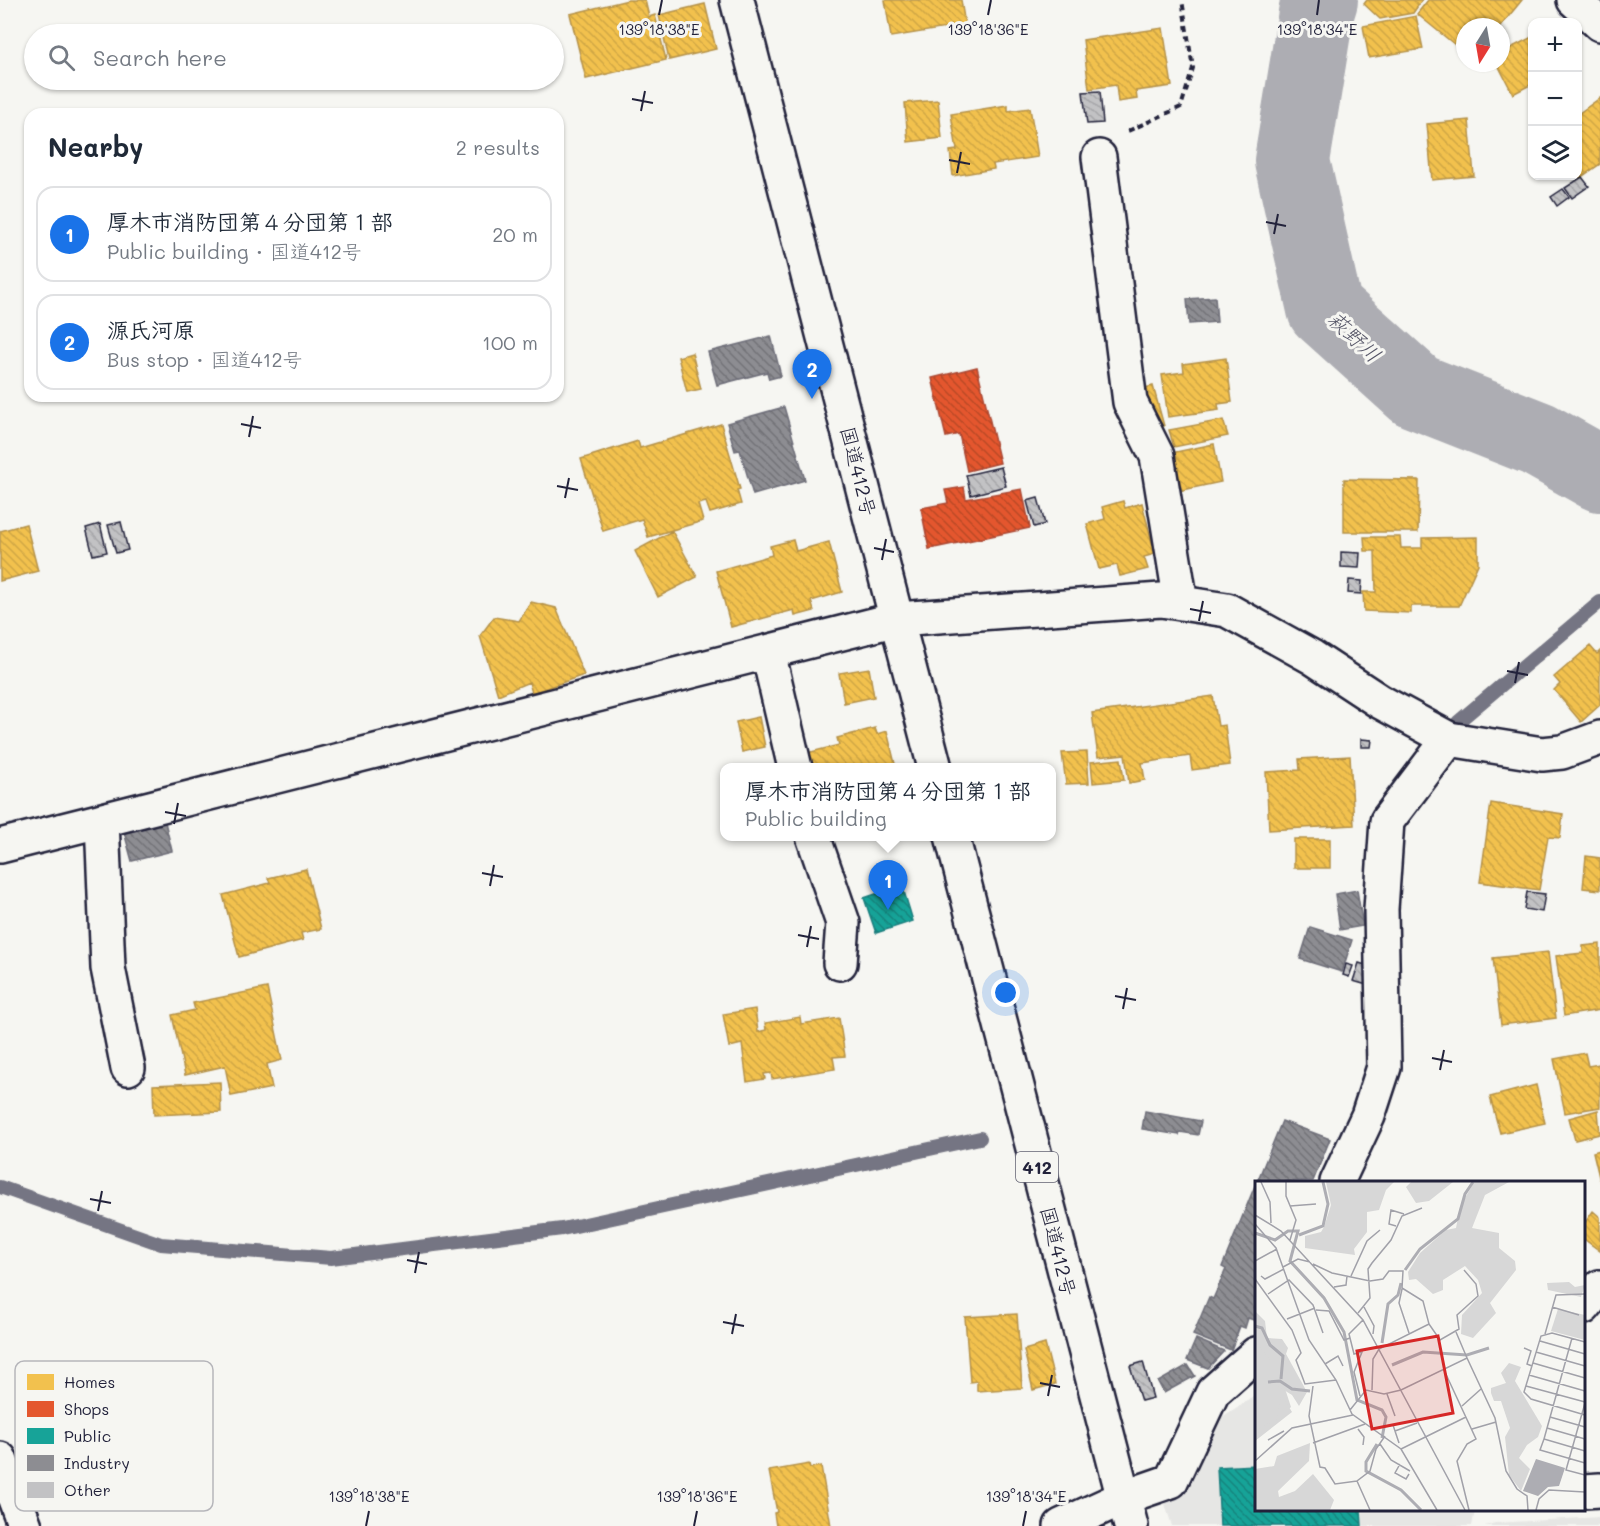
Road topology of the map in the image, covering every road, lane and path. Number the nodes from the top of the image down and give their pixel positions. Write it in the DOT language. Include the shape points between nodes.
graph roads {
  1 [pos="737,0"];
  2 [pos="1182,0"];
  3 [pos="1574,0"];
  4 [pos="1600,24"];
  5 [pos="1099,157"];
  6 [pos="1181,603"];
  7 [pos="897,619"];
  8 [pos="768,652"];
  9 [pos="1600,738"];
  10 [pos="1449,739"];
  11 [pos="794,763"];
  12 [pos="934,763"];
  13 [pos="102,820"];
  14 [pos="814,841"];
  15 [pos="953,841"];
  16 [pos="0,846"];
  17 [pos="840,963"];
  18 [pos="128,1068"];
  19 [pos="1337,1181"];
  20 [pos="1600,1287"];
  21 [pos="1585,1306"];
  22 [pos="1255,1356"];
  23 [pos="0,1459"];
  24 [pos="1600,1490"];
  25 [pos="1585,1491"];
  26 [pos="15,1499"];
  27 [pos="19,1511"];
  28 [pos="1126,1512"];
  29 [pos="25,1526"];
  30 [pos="1061,1526"];
  1 -- 7 [label="main road, 国道412号"];
  2 -- 5 [label="path" via="1193,68 1181,107 1118,135"];
  3 -- 4 [label="main road"];
  5 -- 6 [label="main road" via="1130,402 1156,456"];
  6 -- 7 [label="main road" via="1161,600"];
  6 -- 10 [label="main road" via="1227,610"];
  7 -- 8 [label="main road"];
  7 -- 12 [label="main road, 国道412号"];
  8 -- 11 [label="main road"];
  8 -- 13 [label="main road"];
  9 -- 10 [label="main road" via="1562,752 1542,754"];
  10 -- 19 [label="main road" via="1387,821 1381,909 1384,1067 1368,1116"];
  13 -- 16 [label="main road"];
  13 -- 18 [label="main road" via="108,968"];
  14 -- 17 [label="main road" via="843,922"];
  15 -- 28 [label="main road, 国道412号 / 412"];
  20 -- 21 [label="main road"];
  22 -- 28 [label="main road" via="1214,1392 1171,1481"];
  23 -- 26 [label="main road"];
  24 -- 25 [label="main road"];
  27 -- 29 [label="main road"];
  28 -- 30 [label="main road"];
}
